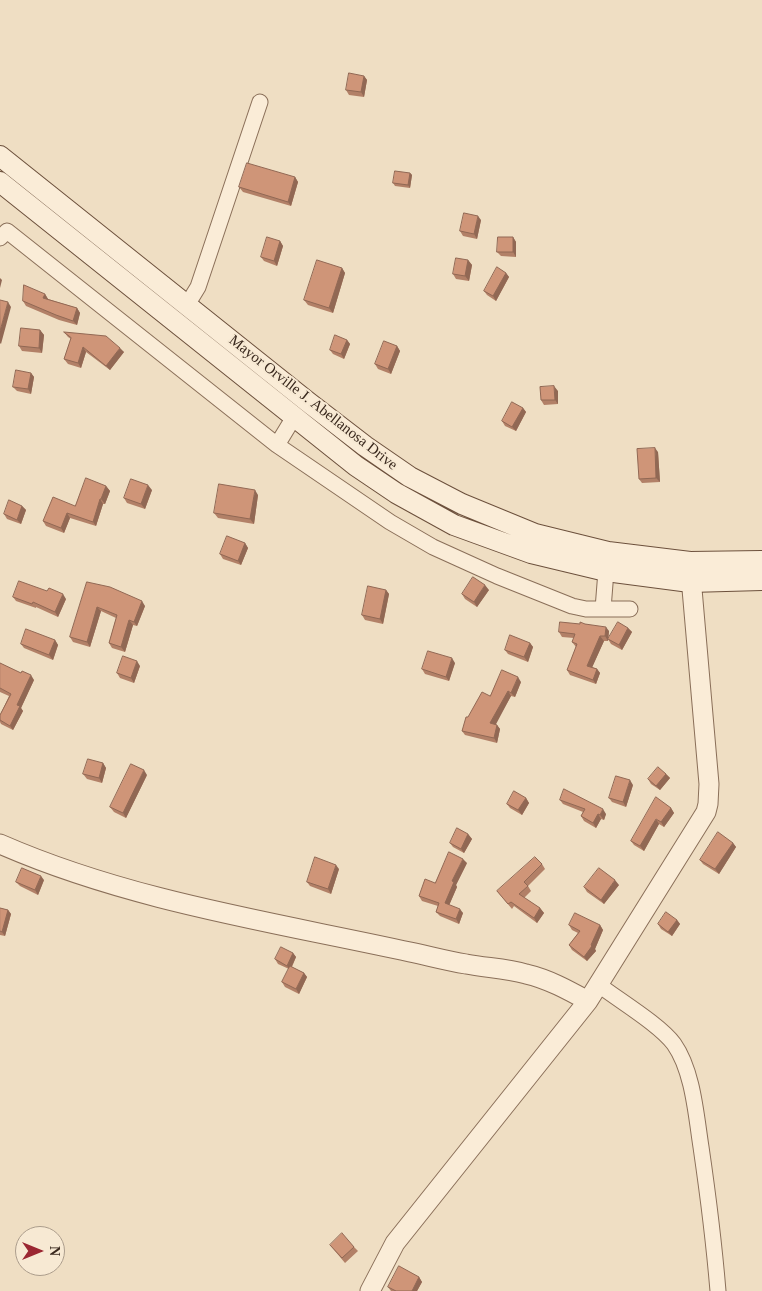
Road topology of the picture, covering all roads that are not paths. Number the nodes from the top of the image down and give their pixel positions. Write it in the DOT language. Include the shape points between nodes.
graph roads {
  1 [pos="260,102"];
  2 [pos="0,156"];
  3 [pos="0,182"];
  4 [pos="2,231"];
  5 [pos="186,305"];
  6 [pos="294,417"];
  7 [pos="277,445"];
  8 [pos="762,560"];
  9 [pos="690,562"];
  10 [pos="606,571"];
  11 [pos="762,580"];
  12 [pos="690,582"];
  13 [pos="630,609"];
  14 [pos="603,610"];
  15 [pos="0,844"];
  16 [pos="599,985"];
  17 [pos="588,1001"];
  18 [pos="370,1291"];
  19 [pos="718,1291"];
  1 -- 5 [label="street" via="198,287"];
  2 -- 5 [label="main road, Mayor Orville J. Abellanosa Drive"];
  3 -- 6 [label="main road, Mayor Orville J. Abellanosa Drive"];
  4 -- 7 [label="street"];
  5 -- 9 [label="main road, Mayor Orville J. Abellanosa Drive" via="365,446 410,477 462,504 535,534 608,552"];
  6 -- 7 [label="street"];
  6 -- 10 [label="main road, Mayor Orville J. Abellanosa Drive" via="356,466 396,493 454,525 531,552"];
  7 -- 14 [label="street" via="390,522 433,547 572,606"];
  8 -- 9 [label="main road, Mayor Orville J. Abellanosa Drive"];
  9 -- 12 [label="street"];
  10 -- 12 [label="main road, Mayor Orville J. Abellanosa Drive"];
  10 -- 14 [label="street"];
  11 -- 12 [label="main road, Mayor Orville J. Abellanosa Drive"];
  12 -- 16 [label="street" via="709,784 708,804"];
  13 -- 14 [label="street"];
  15 -- 17 [label="street" via="77,875 156,896 457,963 526,974 560,986"];
  16 -- 17 [label="street"];
  16 -- 19 [label="street" via="664,1034 681,1056 696,1110"];
  17 -- 18 [label="street" via="395,1243"];
}
